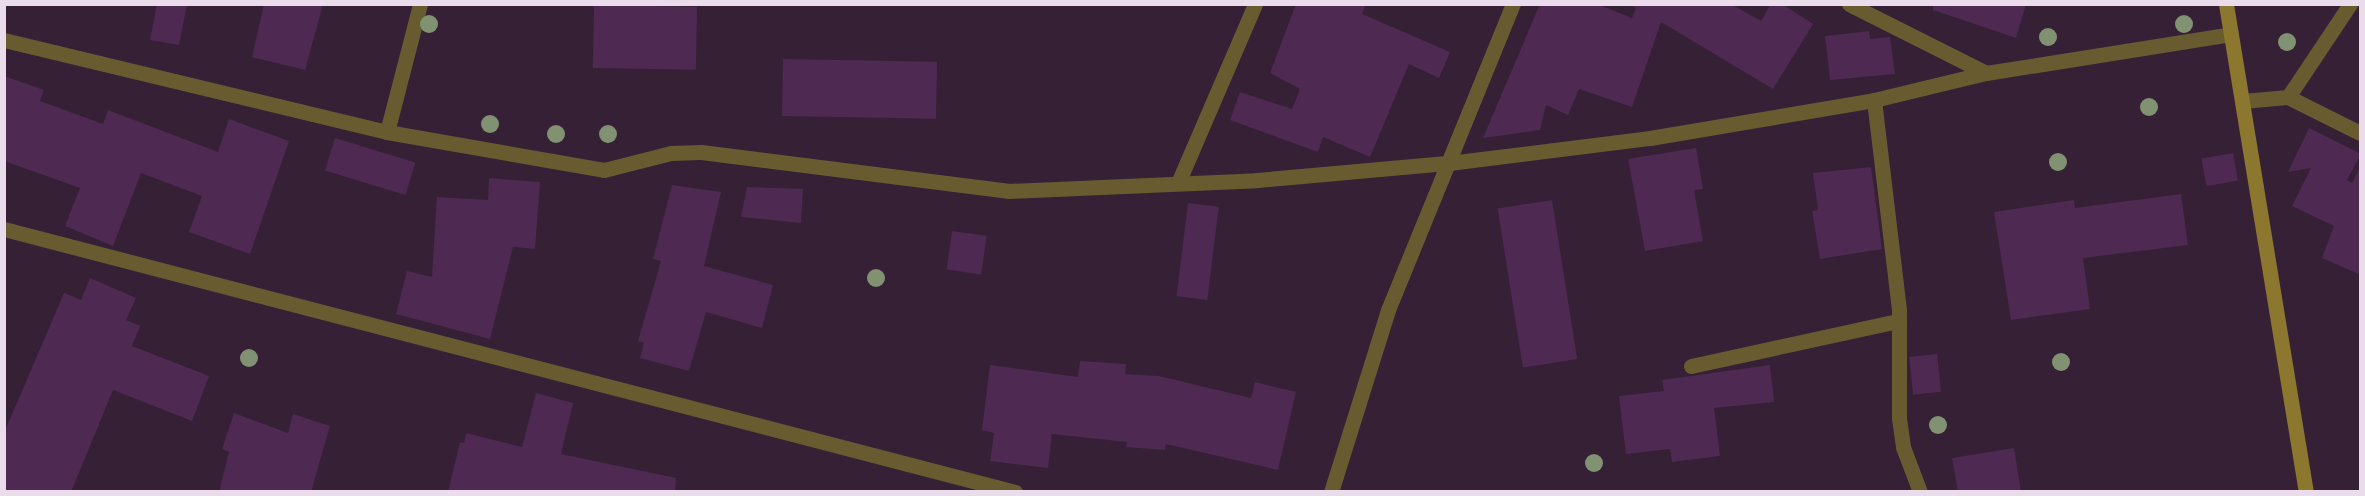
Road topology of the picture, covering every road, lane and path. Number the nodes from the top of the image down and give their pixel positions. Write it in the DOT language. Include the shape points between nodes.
graph roads {
  1 [pos="420,4"];
  2 [pos="1255,4"];
  3 [pos="1513,4"];
  4 [pos="1849,4"];
  5 [pos="2226,4"];
  6 [pos="2350,4"];
  7 [pos="2231,34"];
  8 [pos="4,40"];
  9 [pos="1986,73"];
  10 [pos="2288,97"];
  11 [pos="1874,100"];
  12 [pos="2242,101"];
  13 [pos="387,132"];
  14 [pos="2361,133"];
  15 [pos="1449,163"];
  16 [pos="1178,183"];
  17 [pos="4,230"];
  18 [pos="1898,321"];
  19 [pos="1691,366"];
  20 [pos="1015,492"];
  21 [pos="1331,492"];
  22 [pos="1920,492"];
  23 [pos="2307,492"];
  1 -- 13 [label="street"];
  2 -- 16 [label="street"];
  3 -- 15 [label="street"];
  4 -- 9 [label="street"];
  5 -- 7 [label="main road"];
  6 -- 10 [label="street"];
  7 -- 9 [label="street"];
  7 -- 12 [label="main road"];
  8 -- 13 [label="street"];
  9 -- 11 [label="street"];
  10 -- 12 [label="street"];
  10 -- 14 [label="street"];
  11 -- 15 [label="street" via="1650,138"];
  11 -- 18 [label="street"];
  12 -- 23 [label="main road"];
  13 -- 16 [label="street" via="604,170 671,153 701,152 1008,191"];
  15 -- 16 [label="street"];
  15 -- 21 [label="street" via="1388,310"];
  17 -- 20 [label="street"];
  18 -- 19 [label="street"];
  18 -- 22 [label="street" via="1900,428"];
}
